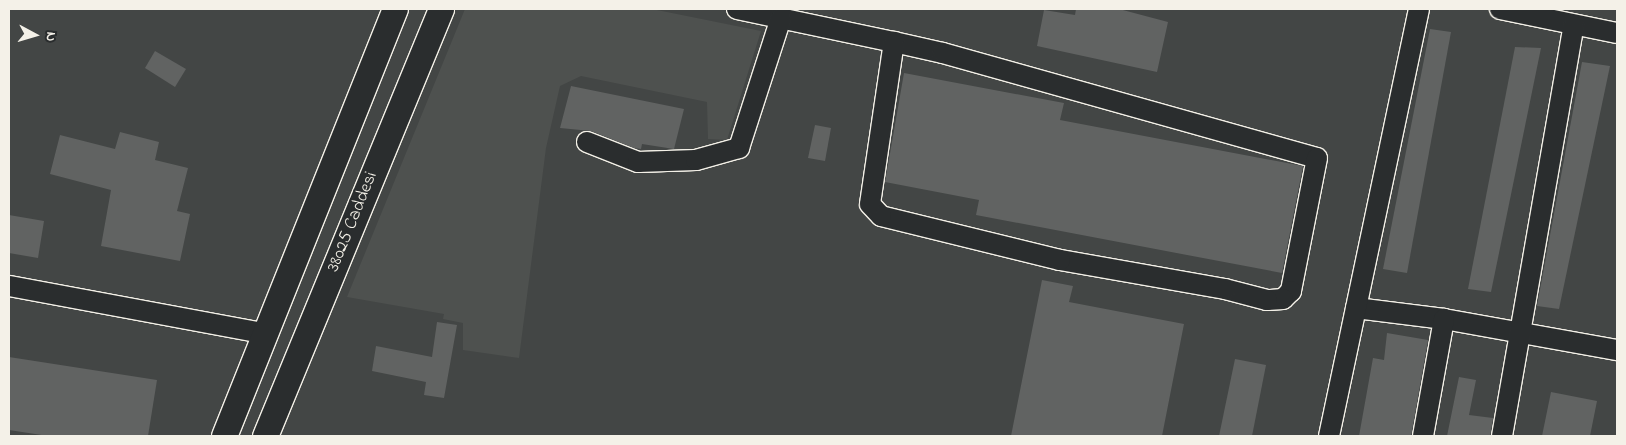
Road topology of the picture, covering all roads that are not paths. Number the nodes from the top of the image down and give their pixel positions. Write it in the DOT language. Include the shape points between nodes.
graph roads {
  1 [pos="395,9"];
  2 [pos="441,9"];
  3 [pos="737,9"];
  4 [pos="1419,9"];
  5 [pos="1500,9"];
  6 [pos="781,18"];
  7 [pos="1574,25"];
  8 [pos="1617,33"];
  9 [pos="894,42"];
  10 [pos="587,142"];
  11 [pos="9,286"];
  12 [pos="1356,308"];
  13 [pos="1444,319"];
  14 [pos="1519,332"];
  15 [pos="267,334"];
  16 [pos="1617,350"];
  17 [pos="224,436"];
  18 [pos="265,436"];
  19 [pos="1329,436"];
  20 [pos="1424,436"];
  21 [pos="1502,436"];
  1 -- 15 [label="main road"];
  2 -- 18 [label="main road, 38025 Caddesi"];
  3 -- 6 [label="street"];
  4 -- 12 [label="street"];
  5 -- 7 [label="street"];
  6 -- 9 [label="street"];
  6 -- 10 [label="street" via="739,148 696,160 638,162"];
  7 -- 8 [label="street"];
  7 -- 14 [label="street"];
  9 -- 9 [label="street" via="943,52 1317,158 1291,292 1283,299 1267,300 1225,289 1060,260 881,216 870,204"];
  11 -- 15 [label="street"];
  12 -- 13 [label="street"];
  12 -- 19 [label="street"];
  13 -- 14 [label="street"];
  13 -- 20 [label="street"];
  14 -- 16 [label="street"];
  14 -- 21 [label="street"];
  15 -- 17 [label="main road"];
}
